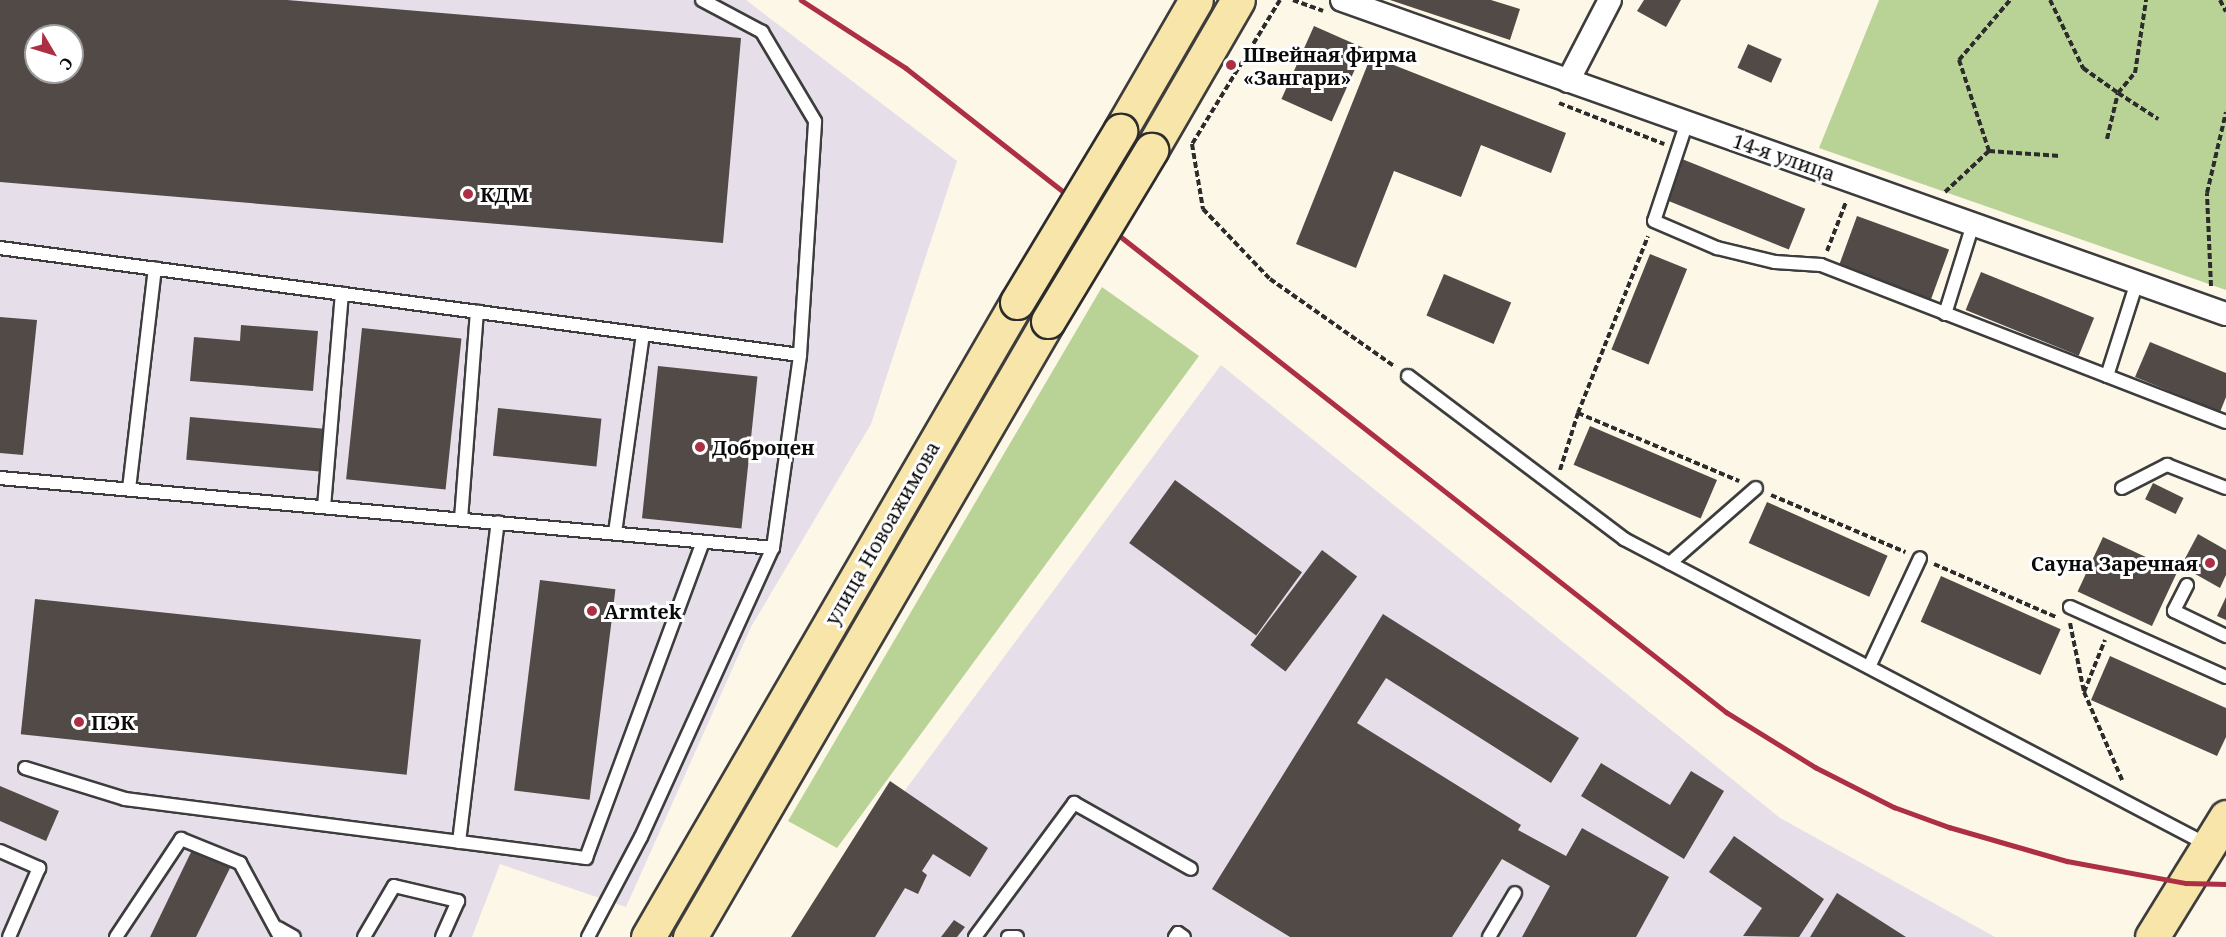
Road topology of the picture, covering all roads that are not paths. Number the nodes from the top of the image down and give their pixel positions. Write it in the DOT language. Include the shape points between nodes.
graph roads {
  1 [pos="702,0"];
  2 [pos="1196,0"];
  3 [pos="1238,0"];
  4 [pos="1342,0"];
  5 [pos="1610,0"];
  6 [pos="1568,81"];
  7 [pos="1687,122"];
  8 [pos="1973,224"];
  9 [pos="0,248"];
  10 [pos="155,269"];
  11 [pos="2137,282"];
  12 [pos="342,294"];
  13 [pos="477,312"];
  14 [pos="1945,314"];
  15 [pos="2226,314"];
  16 [pos="643,334"];
  17 [pos="800,356"];
  18 [pos="1408,376"];
  19 [pos="2107,376"];
  20 [pos="2226,422"];
  21 [pos="0,478"];
  22 [pos="1756,488"];
  23 [pos="2122,488"];
  24 [pos="2226,488"];
  25 [pos="129,489"];
  26 [pos="324,507"];
  27 [pos="461,519"];
  28 [pos="498,522"];
  29 [pos="615,533"];
  30 [pos="703,542"];
  31 [pos="773,548"];
  32 [pos="1920,558"];
  33 [pos="1670,563"];
  34 [pos="2187,585"];
  35 [pos="2070,607"];
  36 [pos="2226,636"];
  37 [pos="1869,667"];
  38 [pos="2226,677"];
  39 [pos="25,768"];
  40 [pos="2226,817"];
  41 [pos="459,842"];
  42 [pos="2209,846"];
  43 [pos="0,851"];
  44 [pos="1191,869"];
  45 [pos="1515,893"];
  46 [pos="279,933"];
  47 [pos="9,937"];
  48 [pos="116,937"];
  49 [pos="294,937"];
  50 [pos="364,937"];
  51 [pos="442,937"];
  52 [pos="588,937"];
  53 [pos="648,937"];
  54 [pos="690,937"];
  55 [pos="975,937"];
  56 [pos="1008,937"];
  57 [pos="1017,937"];
  58 [pos="1175,937"];
  59 [pos="1184,937"];
  60 [pos="1489,937"];
  61 [pos="2152,937"];
  1 -- 17 [label="lane" via="762,32 815,121"];
  2 -- 53 [label="main road, улица Новоажимова, bridge"];
  3 -- 54 [label="main road, улица Новоажимова, bridge"];
  4 -- 6 [label="street, 14-я улица"];
  5 -- 6 [label="street"];
  6 -- 7 [label="street, 14-я улица"];
  7 -- 8 [label="street, 14-я улица"];
  7 -- 14 [label="lane" via="1654,221 1717,248 1775,262 1821,266"];
  8 -- 11 [label="street, 14-я улица"];
  8 -- 14 [label="lane"];
  9 -- 10 [label="lane"];
  10 -- 12 [label="lane"];
  10 -- 25 [label="lane"];
  11 -- 15 [label="street, 14-я улица"];
  11 -- 19 [label="lane"];
  12 -- 13 [label="lane"];
  12 -- 26 [label="lane"];
  13 -- 16 [label="lane"];
  13 -- 27 [label="lane"];
  14 -- 19 [label="lane"];
  16 -- 17 [label="lane"];
  16 -- 29 [label="lane"];
  17 -- 31 [label="lane"];
  18 -- 33 [label="lane" via="1624,539"];
  19 -- 20 [label="lane"];
  21 -- 25 [label="lane"];
  22 -- 33 [label="lane"];
  23 -- 24 [label="lane" via="2167,465"];
  25 -- 26 [label="lane"];
  26 -- 27 [label="lane"];
  27 -- 28 [label="lane"];
  28 -- 29 [label="lane"];
  28 -- 41 [label="lane"];
  29 -- 30 [label="lane"];
  30 -- 31 [label="lane"];
  30 -- 41 [label="lane" via="586,858"];
  31 -- 52 [label="lane" via="641,837"];
  32 -- 37 [label="lane"];
  33 -- 37 [label="lane"];
  34 -- 36 [label="lane" via="2174,611"];
  35 -- 38 [label="lane"];
  37 -- 42 [label="lane"];
  39 -- 41 [label="lane" via="125,799"];
  40 -- 42 [label="main road"];
  42 -- 61 [label="main road"];
  43 -- 47 [label="lane" via="39,868"];
  44 -- 55 [label="lane" via="1074,803"];
  45 -- 60 [label="lane"];
  46 -- 48 [label="lane" via="240,863 181,839"];
  46 -- 49 [label="lane"];
  50 -- 51 [label="lane" via="394,886 458,901"];
  56 -- 57 [label="lane"];
  58 -- 59 [label="lane" via="1178,933"];
}
